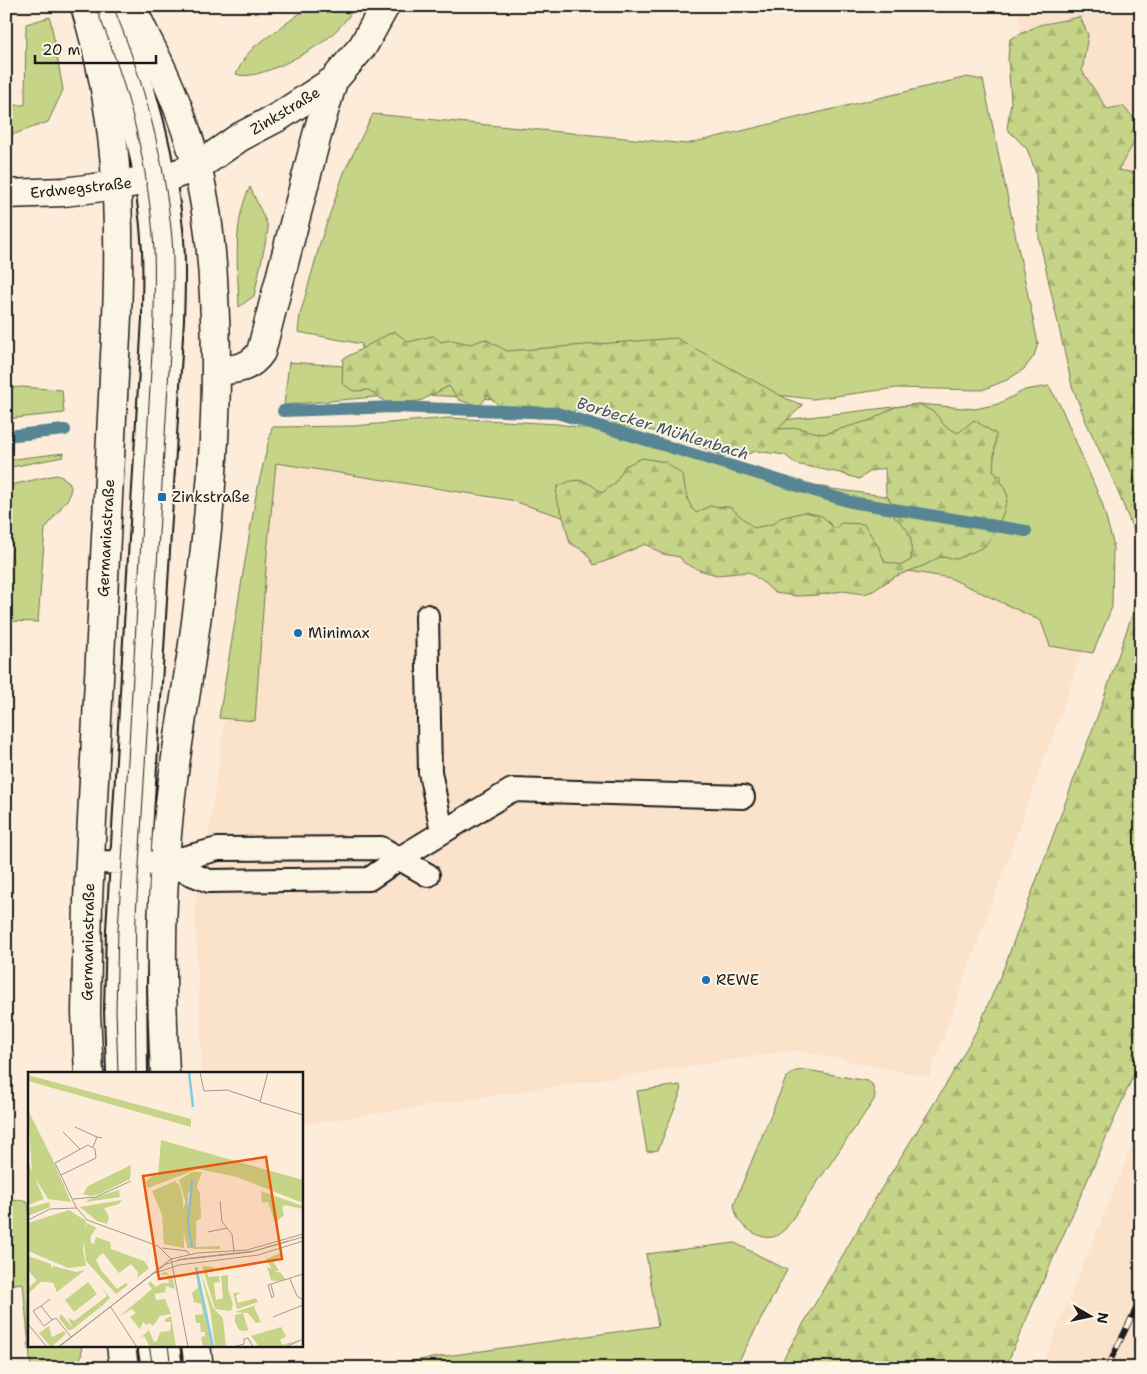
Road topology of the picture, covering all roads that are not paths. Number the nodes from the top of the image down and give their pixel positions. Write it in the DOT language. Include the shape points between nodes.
graph roads {
  1 [pos="85,6"];
  2 [pos="95,6"];
  3 [pos="113,6"];
  4 [pos="130,6"];
  5 [pos="385,6"];
  6 [pos="333,81"];
  7 [pos="197,167"];
  8 [pos="155,180"];
  9 [pos="117,186"];
  10 [pos="6,194"];
  11 [pos="217,371"];
  12 [pos="427,616"];
  13 [pos="743,796"];
  14 [pos="442,832"];
  15 [pos="400,858"];
  16 [pos="90,862"];
  17 [pos="141,863"];
  18 [pos="428,875"];
  19 [pos="89,1072"];
  20 [pos="118,1072"];
  21 [pos="136,1072"];
  22 [pos="165,1072"];
  23 [pos="121,1346"];
  24 [pos="149,1346"];
  25 [pos="168,1346"];
  26 [pos="196,1346"];
  27 [pos="124,1368"];
  28 [pos="153,1368"];
  29 [pos="171,1368"];
  30 [pos="199,1368"];
  1 -- 9 [label="main road, Germaniastraße" via="106,86"];
  2 -- 8 [label="lane" via="124,82 136,130"];
  3 -- 8 [label="lane" via="142,87"];
  4 -- 7 [label="main road" via="173,94"];
  5 -- 6 [label="main road, Zinkstraße" via="363,46"];
  6 -- 7 [label="main road, Zinkstraße"];
  6 -- 11 [label="main road, Zinkstraße" via="262,352 243,368"];
  7 -- 8 [label="main road, Zinkstraße"];
  7 -- 11 [label="main road" via="208,219"];
  8 -- 9 [label="main road, Erdwegstraße"];
  8 -- 17 [label="lane" via="172,239 172,320"];
  9 -- 10 [label="main road, Erdwegstraße"];
  9 -- 16 [label="main road, Germaniastraße" via="117,316"];
  11 -- 17 [label="main road" via="201,581 171,795"];
  12 -- 14 [label="lane" via="430,772"];
  13 -- 14 [label="lane" via="512,790"];
  14 -- 15 [label="lane"];
  15 -- 17 [label="lane" via="381,848 218,849"];
  15 -- 17 [label="lane" via="368,879 209,881"];
  15 -- 18 [label="lane"];
  16 -- 17 [label="lane"];
  16 -- 19 [label="main road, Germaniastraße" via="86,1013"];
  17 -- 20 [label="lane" via="116,1010"];
  17 -- 21 [label="lane" via="135,980"];
  17 -- 22 [label="main road" via="161,1006"];
  23 -- 27 [label="main road"];
  24 -- 28 [label="lane"];
  25 -- 29 [label="lane"];
  26 -- 30 [label="main road"];
}
